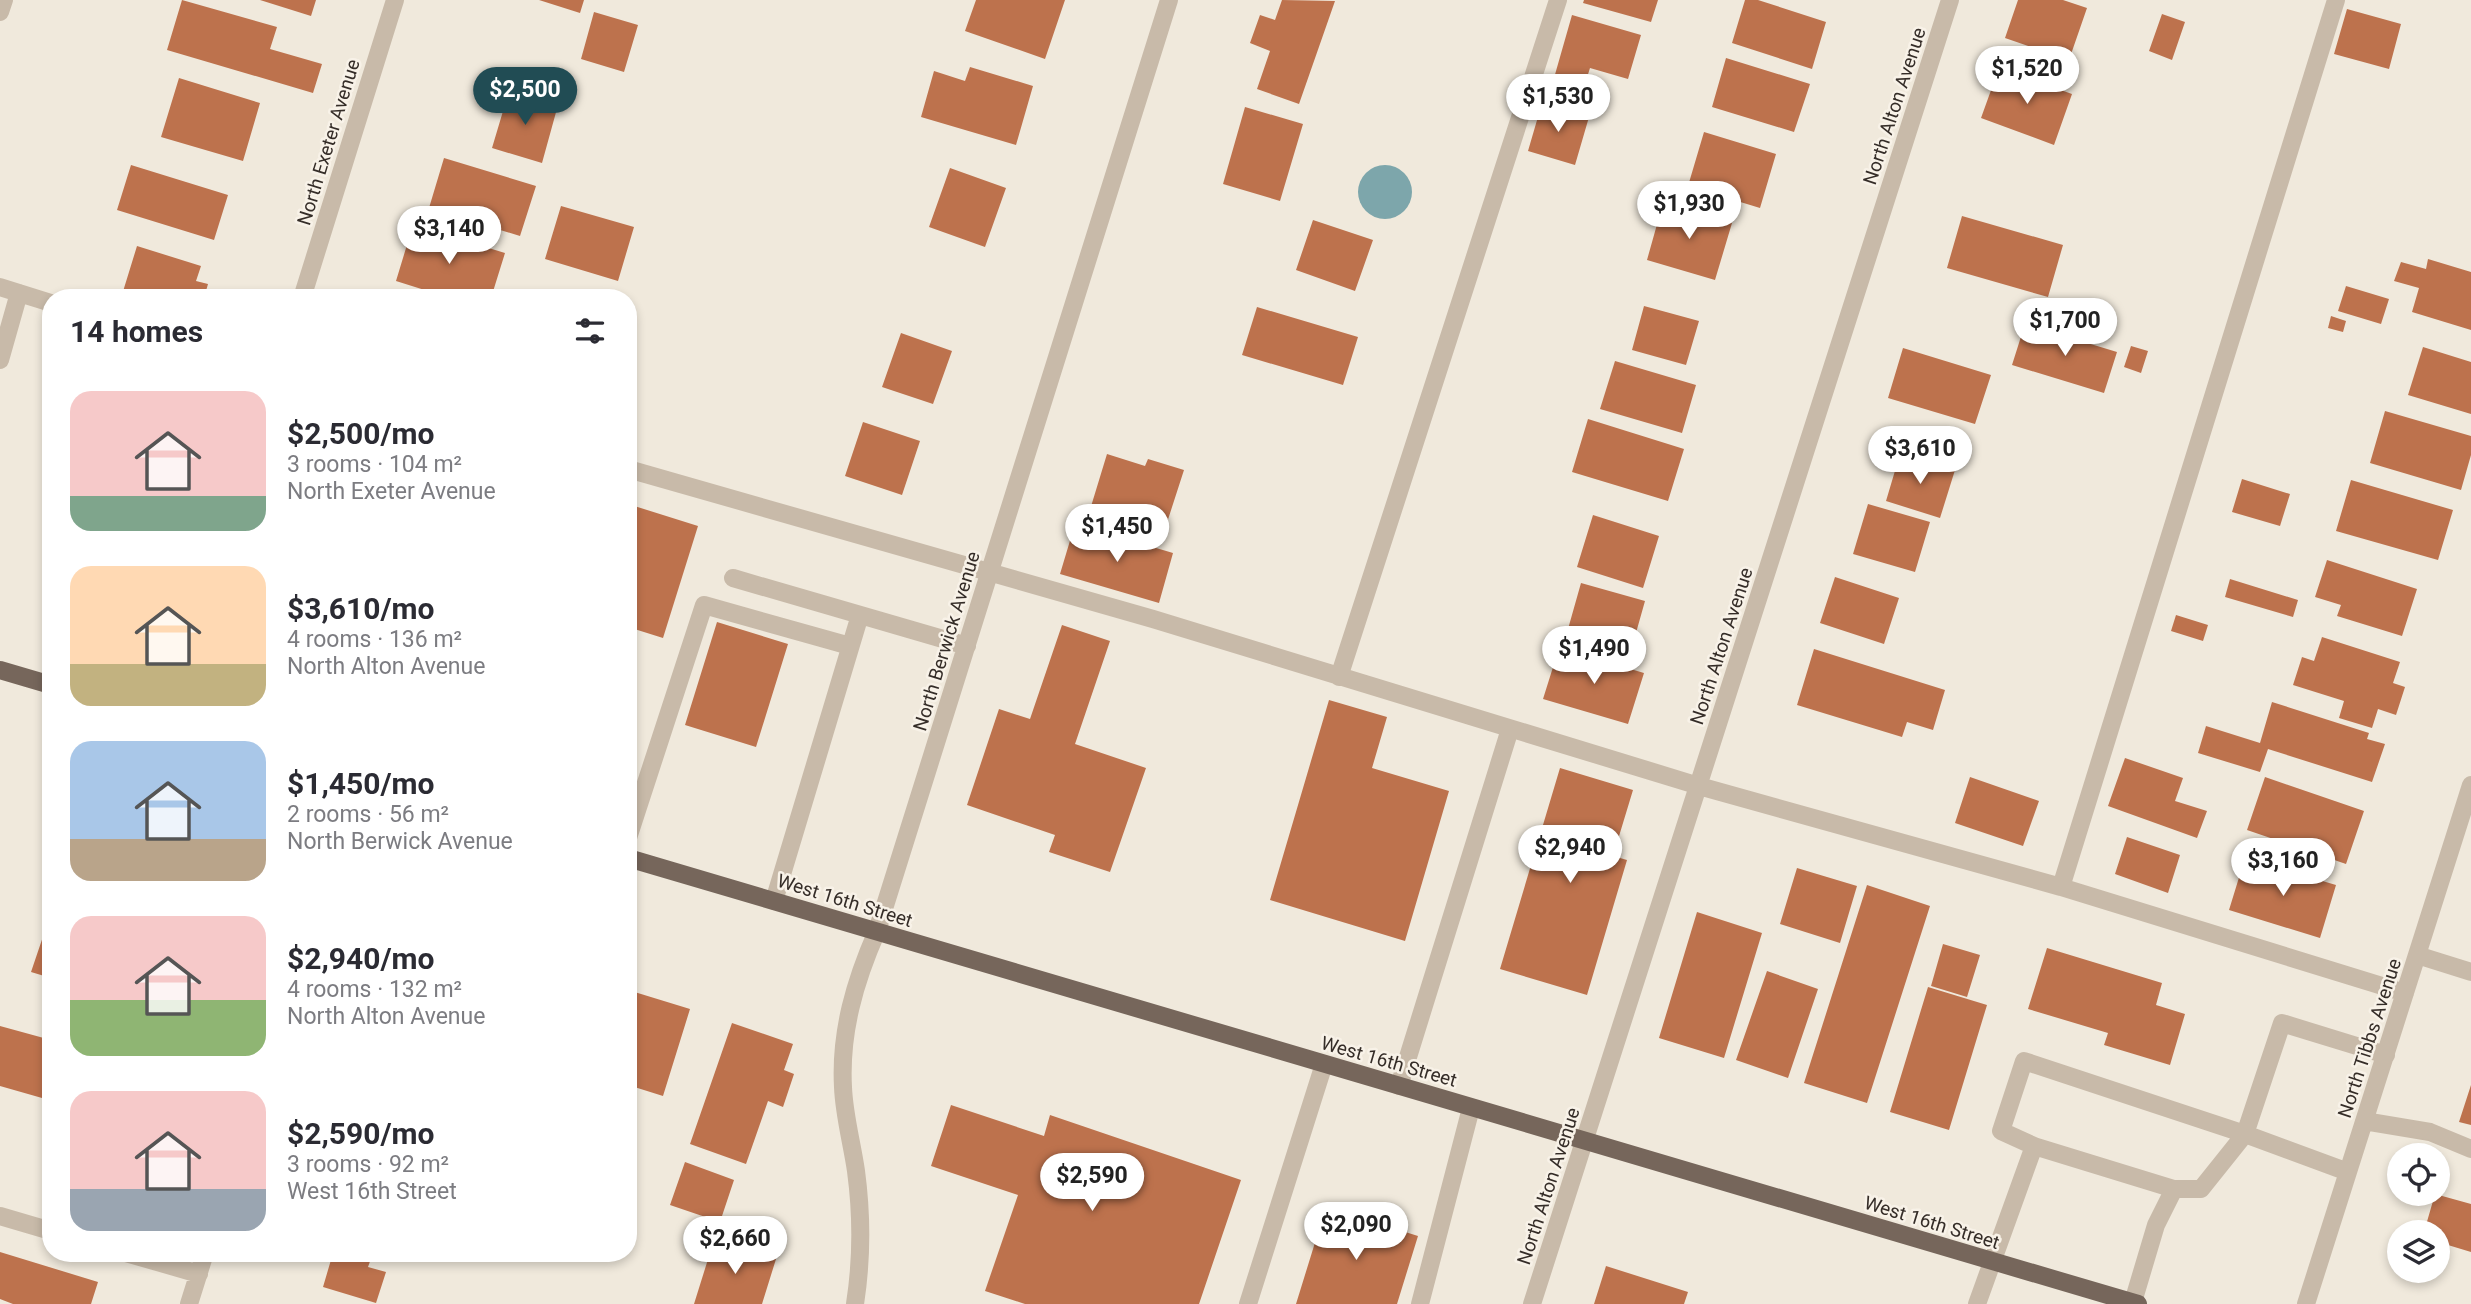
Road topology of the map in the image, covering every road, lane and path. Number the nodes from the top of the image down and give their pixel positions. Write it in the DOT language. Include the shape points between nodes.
graph roads {
  1 [pos="4,0"];
  2 [pos="395,0"];
  3 [pos="1169,0"];
  4 [pos="1558,0"];
  5 [pos="1950,0"];
  6 [pos="2336,0"];
  7 [pos="0,12"];
  8 [pos="0,287"];
  9 [pos="305,289"];
  10 [pos="19,293"];
  11 [pos="42,300"];
  12 [pos="0,360"];
  13 [pos="637,472"];
  14 [pos="990,571"];
  15 [pos="733,578"];
  16 [pos="860,615"];
  17 [pos="850,646"];
  18 [pos="967,646"];
  19 [pos="0,670"];
  20 [pos="1339,677"];
  21 [pos="42,682"];
  22 [pos="1510,729"];
  23 [pos="2471,785"];
  24 [pos="1699,786"];
  25 [pos="637,810"];
  26 [pos="637,861"];
  27 [pos="2061,887"];
  28 [pos="775,901"];
  29 [pos="877,932"];
  30 [pos="2417,955"];
  31 [pos="2471,972"];
  32 [pos="2405,993"];
  33 [pos="2386,1055"];
  34 [pos="1324,1064"];
  35 [pos="1399,1086"];
  36 [pos="1471,1108"];
  37 [pos="2364,1121"];
  38 [pos="2245,1134"];
  39 [pos="1585,1142"];
  40 [pos="2034,1146"];
  41 [pos="2471,1149"];
  42 [pos="2348,1172"];
  43 [pos="2174,1189"];
  44 [pos="0,1216"];
  45 [pos="42,1228"];
  46 [pos="157,1262"];
  47 [pos="202,1262"];
  48 [pos="1993,1262"];
  49 [pos="198,1274"];
  50 [pos="2101,1299"];
  51 [pos="2135,1303"];
  52 [pos="189,1304"];
  53 [pos="855,1304"];
  54 [pos="1248,1304"];
  55 [pos="1420,1304"];
  56 [pos="1532,1304"];
  57 [pos="1977,1304"];
  58 [pos="2306,1304"];
  1 -- 7 [label="street"];
  2 -- 9 [label="street, North Exeter Avenue"];
  3 -- 14 [label="street, North Berwick Avenue"];
  4 -- 20 [label="street"];
  5 -- 24 [label="street, North Alton Avenue"];
  6 -- 27 [label="street"];
  8 -- 10 [label="street"];
  10 -- 11 [label="street"];
  10 -- 12 [label="street"];
  13 -- 14 [label="street"];
  14 -- 18 [label="street, North Berwick Avenue"];
  14 -- 20 [label="street"];
  15 -- 16 [label="street"];
  16 -- 17 [label="street"];
  16 -- 18 [label="street"];
  17 -- 25 [label="street" via="704,605"];
  17 -- 28 [label="street"];
  18 -- 29 [label="street, North Berwick Avenue"];
  19 -- 21 [label="main road"];
  20 -- 22 [label="street"];
  22 -- 24 [label="street"];
  22 -- 35 [label="street"];
  23 -- 30 [label="street, North Tibbs Avenue"];
  24 -- 27 [label="street"];
  24 -- 39 [label="street, North Alton Avenue"];
  26 -- 28 [label="main road, West 16th Street"];
  27 -- 32 [label="street"];
  28 -- 29 [label="main road, West 16th Street"];
  29 -- 34 [label="main road, West 16th Street"];
  29 -- 53 [label="street, North Berwick Avenue" via="855,987 842,1067 862,1228"];
  30 -- 31 [label="street"];
  30 -- 32 [label="street, North Tibbs Avenue"];
  32 -- 33 [label="street, North Tibbs Avenue"];
  33 -- 37 [label="street, North Tibbs Avenue"];
  33 -- 38 [label="street" via="2282,1023"];
  34 -- 35 [label="main road, West 16th Street"];
  34 -- 54 [label="street"];
  35 -- 36 [label="main road, West 16th Street"];
  36 -- 39 [label="main road, West 16th Street"];
  36 -- 55 [label="street"];
  37 -- 41 [label="street" via="2430,1132"];
  37 -- 42 [label="street, North Tibbs Avenue"];
  38 -- 40 [label="street" via="2024,1061 2001,1131"];
  38 -- 42 [label="street"];
  38 -- 43 [label="street" via="2201,1189"];
  39 -- 48 [label="main road, West 16th Street"];
  39 -- 56 [label="street, North Alton Avenue"];
  40 -- 43 [label="street"];
  40 -- 48 [label="street"];
  42 -- 58 [label="street, North Tibbs Avenue"];
  43 -- 51 [label="street" via="2156,1225"];
  44 -- 45 [label="street"];
  46 -- 49 [label="street"];
  47 -- 49 [label="street"];
  48 -- 50 [label="main road, West 16th Street"];
  48 -- 57 [label="street"];
  49 -- 52 [label="street"];
  50 -- 51 [label="main road, West 16th Street"];
}
